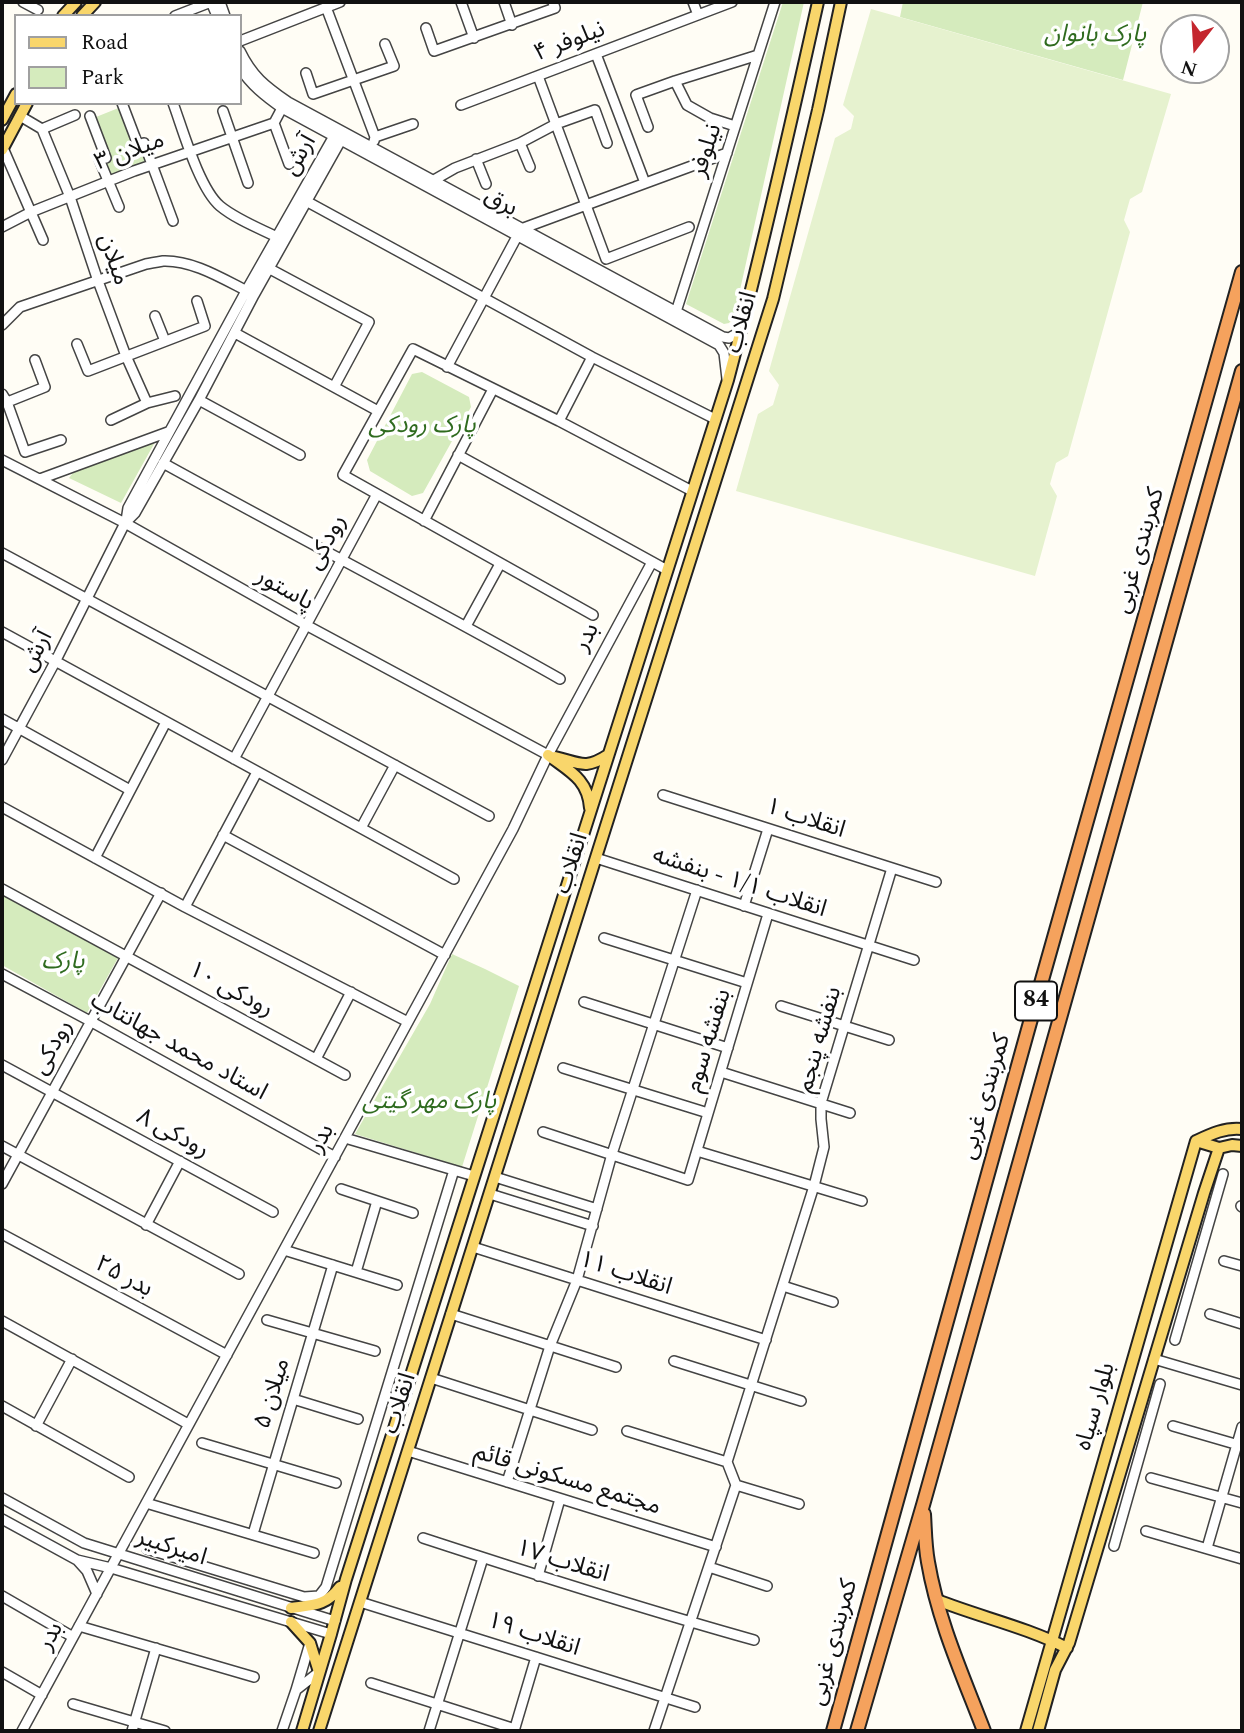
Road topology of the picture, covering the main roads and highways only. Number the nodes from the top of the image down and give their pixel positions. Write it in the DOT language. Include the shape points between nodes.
graph roads {
  1 [pos="818,2"];
  2 [pos="841,2"];
  3 [pos="14,98"];
  4 [pos="796,103"];
  5 [pos="26,105"];
  6 [pos="818,110"];
  7 [pos="2,120"];
  8 [pos="2,149"];
  9 [pos="1242,272"];
  10 [pos="1242,371"];
  11 [pos="608,755"];
  12 [pos="590,813"];
  13 [pos="1242,1129"];
  14 [pos="1196,1141"];
  15 [pos="1242,1146"];
  16 [pos="1219,1148"];
  17 [pos="442,1276"];
  18 [pos="461,1282"];
  19 [pos="923,1505"];
  20 [pos="346,1579"];
  21 [pos="937,1600"];
  22 [pos="290,1608"];
  23 [pos="291,1622"];
  24 [pos="1051,1640"];
  25 [pos="1067,1648"];
  26 [pos="319,1672"];
  27 [pos="302,1731"];
  28 [pos="319,1731"];
  29 [pos="833,1731"];
  30 [pos="857,1731"];
  31 [pos="984,1731"];
  32 [pos="1026,1731"];
  33 [pos="1038,1731"];
  1 -- 4 [label="main road, انقلاب"];
  2 -- 6 [label="main road, انقلاب"];
  3 -- 7 [label="main road"];
  4 -- 6 [label="main road"];
  4 -- 11 [label="main road, انقلاب" via="728,380"];
  5 -- 8 [label="main road"];
  6 -- 18 [label="main road, انقلاب" via="773,299"];
  9 -- 29 [label="highway, کمربندی غربی / 84"];
  10 -- 19 [label="highway, کمربندی غربی / 84"];
  11 -- 12 [label="main road, انقلاب"];
  11 -- 12 [label="main road" via="590,765 548,755 582,782"];
  12 -- 17 [label="main road, انقلاب"];
  13 -- 14 [label="main road" via="1215,1132"];
  14 -- 16 [label="main road"];
  14 -- 24 [label="main road, بلوار سپاه"];
  15 -- 16 [label="main road"];
  16 -- 25 [label="main road, بلوار سپاه"];
  17 -- 18 [label="main road"];
  17 -- 20 [label="main road, انقلاب"];
  18 -- 28 [label="main road, انقلاب"];
  19 -- 21 [label="highway"];
  19 -- 30 [label="highway, کمربندی غربی / 84"];
  20 -- 22 [label="main road" via="324,1603"];
  20 -- 26 [label="main road, انقلاب"];
  21 -- 24 [label="main road"];
  21 -- 31 [label="highway"];
  23 -- 26 [label="main road" via="310,1643"];
  24 -- 25 [label="main road"];
  24 -- 32 [label="main road, بلوار سپاه"];
  25 -- 33 [label="main road, بلوار سپاه" via="1055,1670"];
  26 -- 27 [label="main road, انقلاب"];
}
